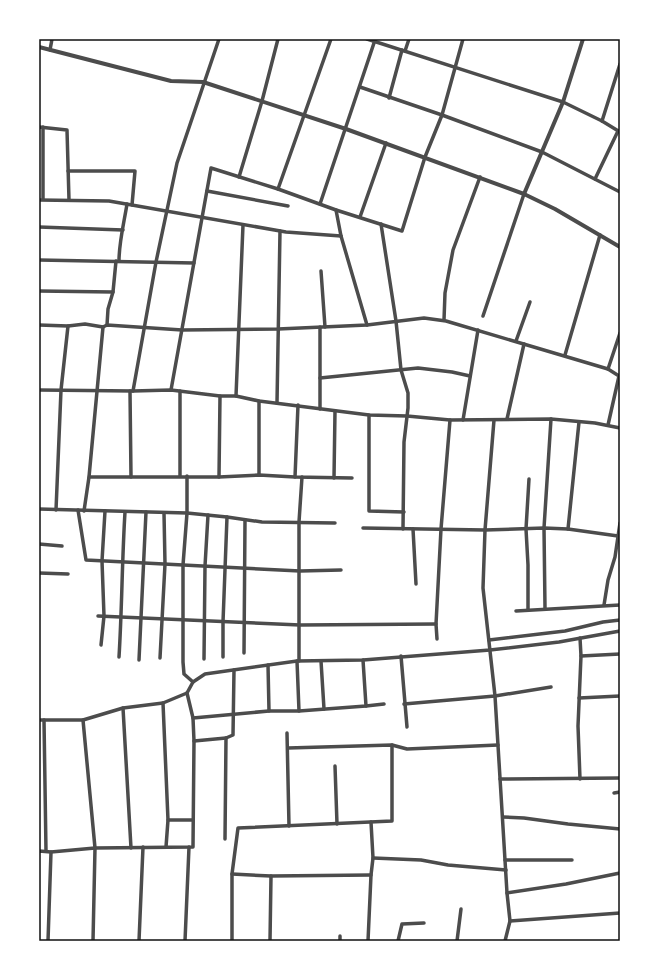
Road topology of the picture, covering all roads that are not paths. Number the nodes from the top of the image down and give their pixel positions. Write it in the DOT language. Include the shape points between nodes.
graph roads {
  1 [pos="52,39"];
  2 [pos="219,39"];
  3 [pos="278,39"];
  4 [pos="331,39"];
  5 [pos="367,39"];
  6 [pos="409,39"];
  7 [pos="463,39"];
  8 [pos="583,39"];
  9 [pos="375,40"];
  10 [pos="39,48"];
  11 [pos="50,50"];
  12 [pos="404,50"];
  13 [pos="620,64"];
  14 [pos="456,67"];
  15 [pos="203,82"];
  16 [pos="360,87"];
  17 [pos="389,98"];
  18 [pos="262,101"];
  19 [pos="563,102"];
  20 [pos="442,115"];
  21 [pos="304,116"];
  22 [pos="602,121"];
  23 [pos="41,127"];
  24 [pos="346,129"];
  25 [pos="619,132"];
  26 [pos="386,143"];
  27 [pos="542,152"];
  28 [pos="425,157"];
  29 [pos="68,171"];
  30 [pos="239,177"];
  31 [pos="480,177"];
  32 [pos="594,179"];
  33 [pos="278,189"];
  34 [pos="207,192"];
  35 [pos="620,192"];
  36 [pos="524,194"];
  37 [pos="41,199"];
  38 [pos="69,200"];
  39 [pos="127,204"];
  40 [pos="320,204"];
  41 [pos="132,205"];
  42 [pos="288,206"];
  43 [pos="336,210"];
  44 [pos="167,212"];
  45 [pos="360,217"];
  46 [pos="202,218"];
  47 [pos="381,224"];
  48 [pos="243,225"];
  49 [pos="39,227"];
  50 [pos="123,230"];
  51 [pos="280,231"];
  52 [pos="600,235"];
  53 [pos="341,236"];
  54 [pos="620,247"];
  55 [pos="39,260"];
  56 [pos="118,261"];
  57 [pos="156,262"];
  58 [pos="194,263"];
  59 [pos="321,271"];
  60 [pos="39,292"];
  61 [pos="113,292"];
  62 [pos="530,302"];
  63 [pos="483,316"];
  64 [pos="444,320"];
  65 [pos="396,321"];
  66 [pos="367,324"];
  67 [pos="39,325"];
  68 [pos="68,326"];
  69 [pos="105,326"];
  70 [pos="325,326"];
  71 [pos="320,327"];
  72 [pos="144,328"];
  73 [pos="240,329"];
  74 [pos="278,329"];
  75 [pos="182,330"];
  76 [pos="478,330"];
  77 [pos="620,333"];
  78 [pos="516,341"];
  79 [pos="524,344"];
  80 [pos="565,355"];
  81 [pos="608,369"];
  82 [pos="401,370"];
  83 [pos="470,376"];
  84 [pos="320,378"];
  85 [pos="39,390"];
  86 [pos="60,390"];
  87 [pos="171,390"];
  88 [pos="96,391"];
  89 [pos="132,391"];
  90 [pos="180,391"];
  91 [pos="220,396"];
  92 [pos="236,396"];
  93 [pos="259,401"];
  94 [pos="277,403"];
  95 [pos="298,405"];
  96 [pos="320,409"];
  97 [pos="335,411"];
  98 [pos="369,415"];
  99 [pos="407,416"];
  100 [pos="507,419"];
  101 [pos="551,419"];
  102 [pos="450,420"];
  103 [pos="463,420"];
  104 [pos="494,420"];
  105 [pos="579,422"];
  106 [pos="608,425"];
  107 [pos="620,428"];
  108 [pos="259,474"];
  109 [pos="180,476"];
  110 [pos="187,476"];
  111 [pos="219,476"];
  112 [pos="89,477"];
  113 [pos="131,477"];
  114 [pos="295,477"];
  115 [pos="302,477"];
  116 [pos="334,478"];
  117 [pos="352,478"];
  118 [pos="529,479"];
  119 [pos="39,509"];
  120 [pos="56,510"];
  121 [pos="78,510"];
  122 [pos="84,510"];
  123 [pos="105,511"];
  124 [pos="125,512"];
  125 [pos="146,512"];
  126 [pos="404,512"];
  127 [pos="164,513"];
  128 [pos="187,513"];
  129 [pos="208,515"];
  130 [pos="227,517"];
  131 [pos="245,520"];
  132 [pos="299,522"];
  133 [pos="335,522"];
  134 [pos="620,523"];
  135 [pos="363,528"];
  136 [pos="544,528"];
  137 [pos="403,529"];
  138 [pos="413,529"];
  139 [pos="441,529"];
  140 [pos="526,529"];
  141 [pos="568,529"];
  142 [pos="485,530"];
  143 [pos="618,536"];
  144 [pos="39,544"];
  145 [pos="62,546"];
  146 [pos="102,561"];
  147 [pos="122,562"];
  148 [pos="142,563"];
  149 [pos="165,564"];
  150 [pos="184,565"];
  151 [pos="205,566"];
  152 [pos="225,567"];
  153 [pos="244,568"];
  154 [pos="341,570"];
  155 [pos="300,571"];
  156 [pos="39,573"];
  157 [pos="68,574"];
  158 [pos="416,584"];
  159 [pos="604,605"];
  160 [pos="620,605"];
  161 [pos="545,608"];
  162 [pos="528,610"];
  163 [pos="516,611"];
  164 [pos="98,616"];
  165 [pos="104,616"];
  166 [pos="122,617"];
  167 [pos="141,618"];
  168 [pos="162,619"];
  169 [pos="183,620"];
  170 [pos="620,620"];
  171 [pos="204,621"];
  172 [pos="223,622"];
  173 [pos="244,623"];
  174 [pos="436,624"];
  175 [pos="300,625"];
  176 [pos="620,631"];
  177 [pos="580,638"];
  178 [pos="437,639"];
  179 [pos="488,640"];
  180 [pos="101,645"];
  181 [pos="490,650"];
  182 [pos="244,653"];
  183 [pos="620,654"];
  184 [pos="401,656"];
  185 [pos="581,656"];
  186 [pos="119,657"];
  187 [pos="223,657"];
  188 [pos="160,658"];
  189 [pos="204,659"];
  190 [pos="139,660"];
  191 [pos="363,660"];
  192 [pos="298,661"];
  193 [pos="321,661"];
  194 [pos="268,665"];
  195 [pos="234,670"];
  196 [pos="193,682"];
  197 [pos="551,687"];
  198 [pos="187,693"];
  199 [pos="495,696"];
  200 [pos="620,696"];
  201 [pos="579,698"];
  202 [pos="163,703"];
  203 [pos="384,704"];
  204 [pos="404,704"];
  205 [pos="366,706"];
  206 [pos="123,708"];
  207 [pos="324,709"];
  208 [pos="269,711"];
  209 [pos="299,711"];
  210 [pos="233,715"];
  211 [pos="193,718"];
  212 [pos="41,720"];
  213 [pos="83,720"];
  214 [pos="407,727"];
  215 [pos="287,733"];
  216 [pos="226,738"];
  217 [pos="194,741"];
  218 [pos="392,745"];
  219 [pos="498,746"];
  220 [pos="288,748"];
  221 [pos="335,766"];
  222 [pos="620,778"];
  223 [pos="500,779"];
  224 [pos="580,779"];
  225 [pos="620,792"];
  226 [pos="614,793"];
  227 [pos="502,817"];
  228 [pos="168,820"];
  229 [pos="193,820"];
  230 [pos="371,822"];
  231 [pos="338,824"];
  232 [pos="289,826"];
  233 [pos="620,829"];
  234 [pos="225,839"];
  235 [pos="143,847"];
  236 [pos="166,847"];
  237 [pos="189,847"];
  238 [pos="95,848"];
  239 [pos="131,848"];
  240 [pos="39,851"];
  241 [pos="46,852"];
  242 [pos="51,852"];
  243 [pos="373,858"];
  244 [pos="505,860"];
  245 [pos="572,860"];
  246 [pos="506,870"];
  247 [pos="620,873"];
  248 [pos="232,874"];
  249 [pos="371,875"];
  250 [pos="271,876"];
  251 [pos="507,893"];
  252 [pos="461,909"];
  253 [pos="620,914"];
  254 [pos="510,921"];
  255 [pos="424,923"];
  256 [pos="340,936"];
  257 [pos="48,941"];
  258 [pos="93,941"];
  259 [pos="139,941"];
  260 [pos="186,941"];
  261 [pos="232,941"];
  262 [pos="270,941"];
  263 [pos="340,941"];
  264 [pos="368,941"];
  265 [pos="398,941"];
  266 [pos="457,941"];
  267 [pos="505,941"];
  1 -- 11 [label="street"];
  2 -- 15 [label="street"];
  3 -- 18 [label="street"];
  4 -- 21 [label="street"];
  5 -- 9 [label="street"];
  6 -- 12 [label="street"];
  7 -- 14 [label="street"];
  8 -- 19 [label="street"];
  9 -- 12 [label="street"];
  9 -- 16 [label="street"];
  10 -- 11 [label="street"];
  11 -- 15 [label="street" via="172,81"];
  12 -- 14 [label="street"];
  12 -- 17 [label="street"];
  13 -- 22 [label="street"];
  14 -- 19 [label="street"];
  14 -- 20 [label="street"];
  15 -- 18 [label="street"];
  15 -- 44 [label="street" via="177,163"];
  16 -- 17 [label="street"];
  16 -- 24 [label="street"];
  17 -- 20 [label="street"];
  18 -- 21 [label="street"];
  18 -- 30 [label="street"];
  19 -- 22 [label="street"];
  19 -- 27 [label="street"];
  20 -- 27 [label="street"];
  20 -- 28 [label="street"];
  21 -- 24 [label="street"];
  21 -- 33 [label="street"];
  22 -- 25 [label="street"];
  23 -- 29 [label="street" via="67,130"];
  23 -- 37 [label="street"];
  24 -- 26 [label="street"];
  24 -- 40 [label="street"];
  25 -- 32 [label="street"];
  26 -- 28 [label="street"];
  26 -- 45 [label="street"];
  27 -- 32 [label="street"];
  27 -- 36 [label="street"];
  28 -- 31 [label="street"];
  28 -- 47 [label="street" via="402,231"];
  29 -- 38 [label="street"];
  29 -- 41 [label="street" via="135,171"];
  30 -- 33 [label="street"];
  30 -- 34 [label="street" via="211,168"];
  31 -- 36 [label="street"];
  31 -- 64 [label="street" via="453,250 445,293"];
  32 -- 35 [label="street"];
  33 -- 40 [label="street"];
  34 -- 42 [label="street"];
  34 -- 46 [label="street"];
  36 -- 52 [label="street"];
  36 -- 63 [label="street"];
  37 -- 38 [label="street"];
  38 -- 39 [label="street"];
  39 -- 41 [label="street"];
  39 -- 50 [label="street"];
  40 -- 43 [label="street"];
  41 -- 44 [label="street"];
  43 -- 45 [label="street"];
  43 -- 53 [label="street"];
  44 -- 46 [label="street"];
  44 -- 57 [label="street"];
  45 -- 47 [label="street"];
  46 -- 48 [label="street"];
  46 -- 58 [label="street"];
  47 -- 65 [label="street"];
  48 -- 51 [label="street"];
  48 -- 73 [label="street"];
  49 -- 50 [label="street"];
  50 -- 56 [label="street"];
  51 -- 53 [label="street"];
  51 -- 74 [label="street"];
  52 -- 54 [label="street"];
  52 -- 80 [label="street"];
  53 -- 66 [label="street"];
  55 -- 56 [label="street"];
  56 -- 57 [label="street"];
  56 -- 61 [label="street"];
  57 -- 58 [label="street"];
  57 -- 72 [label="street"];
  58 -- 75 [label="street"];
  59 -- 70 [label="street"];
  60 -- 61 [label="street"];
  61 -- 69 [label="street"];
  62 -- 78 [label="street"];
  64 -- 65 [label="street" via="424,318"];
  64 -- 76 [label="street"];
  65 -- 66 [label="street"];
  65 -- 82 [label="street"];
  66 -- 70 [label="street"];
  67 -- 68 [label="street"];
  68 -- 69 [label="street"];
  68 -- 86 [label="street"];
  69 -- 72 [label="street"];
  69 -- 88 [label="street"];
  70 -- 71 [label="street"];
  71 -- 74 [label="street"];
  71 -- 84 [label="street"];
  72 -- 75 [label="street"];
  72 -- 89 [label="street"];
  73 -- 74 [label="street"];
  73 -- 75 [label="street"];
  73 -- 92 [label="street"];
  74 -- 94 [label="street"];
  75 -- 87 [label="street"];
  76 -- 78 [label="street"];
  76 -- 83 [label="street"];
  77 -- 81 [label="street"];
  78 -- 79 [label="street"];
  79 -- 80 [label="street"];
  79 -- 100 [label="street"];
  80 -- 81 [label="street"];
  81 -- 106 [label="street" via="619,376"];
  82 -- 83 [label="street" via="418,368"];
  82 -- 84 [label="street"];
  82 -- 99 [label="street" via="408,393"];
  83 -- 103 [label="street"];
  84 -- 96 [label="street"];
  85 -- 86 [label="street"];
  86 -- 88 [label="street"];
  86 -- 120 [label="street"];
  87 -- 89 [label="street"];
  87 -- 90 [label="street"];
  88 -- 89 [label="street"];
  88 -- 112 [label="street"];
  89 -- 113 [label="street"];
  90 -- 91 [label="street"];
  90 -- 109 [label="street"];
  91 -- 92 [label="street"];
  91 -- 111 [label="street"];
  92 -- 93 [label="street"];
  93 -- 94 [label="street"];
  93 -- 108 [label="street"];
  94 -- 95 [label="street"];
  95 -- 96 [label="street"];
  95 -- 114 [label="street"];
  96 -- 97 [label="street"];
  97 -- 98 [label="street"];
  97 -- 116 [label="street"];
  98 -- 99 [label="street"];
  98 -- 126 [label="street" via="369,511"];
  99 -- 102 [label="street"];
  99 -- 126 [label="street"];
  100 -- 101 [label="street"];
  100 -- 104 [label="street"];
  101 -- 105 [label="street"];
  101 -- 136 [label="street"];
  102 -- 103 [label="street"];
  102 -- 139 [label="street"];
  103 -- 104 [label="street"];
  104 -- 142 [label="street"];
  105 -- 106 [label="street"];
  105 -- 141 [label="street"];
  106 -- 107 [label="street"];
  108 -- 111 [label="street"];
  108 -- 114 [label="street"];
  109 -- 110 [label="street"];
  109 -- 113 [label="street"];
  110 -- 111 [label="street"];
  110 -- 128 [label="street"];
  112 -- 113 [label="street"];
  112 -- 122 [label="street"];
  114 -- 115 [label="street"];
  115 -- 116 [label="street"];
  115 -- 132 [label="street"];
  116 -- 117 [label="street"];
  118 -- 140 [label="street"];
  119 -- 120 [label="street"];
  120 -- 121 [label="street"];
  121 -- 122 [label="street"];
  121 -- 146 [label="street" via="86,560"];
  122 -- 123 [label="street"];
  123 -- 124 [label="street"];
  123 -- 146 [label="street"];
  124 -- 125 [label="street"];
  124 -- 147 [label="street"];
  125 -- 127 [label="street"];
  125 -- 148 [label="street"];
  126 -- 137 [label="street"];
  127 -- 128 [label="street"];
  127 -- 149 [label="street"];
  128 -- 129 [label="street"];
  128 -- 150 [label="street"];
  129 -- 130 [label="street"];
  129 -- 151 [label="street"];
  130 -- 131 [label="street"];
  130 -- 152 [label="street"];
  131 -- 132 [label="street"];
  131 -- 153 [label="street"];
  132 -- 133 [label="street"];
  132 -- 155 [label="street"];
  134 -- 143 [label="street"];
  135 -- 137 [label="street"];
  136 -- 140 [label="street"];
  136 -- 141 [label="street"];
  136 -- 161 [label="street"];
  137 -- 138 [label="street"];
  138 -- 139 [label="street"];
  138 -- 158 [label="street"];
  139 -- 142 [label="street"];
  139 -- 174 [label="street"];
  140 -- 142 [label="street"];
  140 -- 162 [label="street"];
  141 -- 143 [label="street"];
  142 -- 179 [label="street" via="483,588"];
  143 -- 159 [label="street"];
  144 -- 145 [label="street"];
  146 -- 147 [label="street"];
  146 -- 165 [label="street"];
  147 -- 148 [label="street"];
  147 -- 166 [label="street"];
  148 -- 149 [label="street"];
  148 -- 167 [label="street"];
  149 -- 150 [label="street"];
  149 -- 168 [label="street"];
  150 -- 151 [label="street"];
  150 -- 169 [label="street"];
  151 -- 152 [label="street"];
  151 -- 171 [label="street"];
  152 -- 153 [label="street"];
  152 -- 172 [label="street"];
  153 -- 155 [label="street"];
  153 -- 173 [label="street"];
  154 -- 155 [label="street"];
  155 -- 175 [label="street"];
  156 -- 157 [label="street"];
  159 -- 160 [label="street"];
  159 -- 161 [label="street"];
  161 -- 162 [label="street"];
  162 -- 163 [label="street"];
  164 -- 165 [label="street"];
  165 -- 166 [label="street"];
  165 -- 180 [label="street"];
  166 -- 167 [label="street"];
  166 -- 186 [label="street"];
  167 -- 168 [label="street"];
  167 -- 190 [label="street"];
  168 -- 169 [label="street"];
  168 -- 188 [label="street"];
  169 -- 171 [label="street"];
  169 -- 196 [label="street" via="184,674"];
  170 -- 179 [label="street" via="565,631"];
  171 -- 172 [label="street"];
  171 -- 189 [label="street"];
  172 -- 173 [label="street"];
  172 -- 187 [label="street"];
  173 -- 175 [label="street"];
  173 -- 182 [label="street"];
  174 -- 175 [label="street"];
  174 -- 178 [label="street"];
  175 -- 192 [label="street"];
  176 -- 177 [label="street"];
  177 -- 181 [label="street"];
  177 -- 185 [label="street"];
  179 -- 181 [label="street"];
  181 -- 184 [label="street"];
  181 -- 199 [label="street"];
  183 -- 185 [label="street"];
  184 -- 191 [label="street"];
  184 -- 204 [label="street"];
  185 -- 201 [label="street"];
  191 -- 193 [label="street"];
  191 -- 205 [label="street"];
  192 -- 193 [label="street"];
  192 -- 194 [label="street"];
  192 -- 209 [label="street"];
  193 -- 207 [label="street"];
  194 -- 195 [label="street"];
  194 -- 208 [label="street"];
  195 -- 196 [label="street" via="205,674"];
  195 -- 210 [label="street"];
  196 -- 198 [label="street"];
  197 -- 199 [label="street"];
  198 -- 202 [label="street"];
  198 -- 211 [label="street"];
  199 -- 204 [label="street"];
  199 -- 219 [label="street"];
  200 -- 201 [label="street"];
  201 -- 224 [label="street"];
  202 -- 206 [label="street"];
  202 -- 228 [label="street"];
  203 -- 205 [label="street"];
  204 -- 214 [label="street"];
  205 -- 207 [label="street"];
  206 -- 213 [label="street"];
  206 -- 239 [label="street"];
  207 -- 209 [label="street"];
  208 -- 209 [label="street"];
  208 -- 210 [label="street"];
  210 -- 211 [label="street"];
  210 -- 216 [label="street" via="233,735"];
  211 -- 217 [label="street"];
  212 -- 213 [label="street"];
  212 -- 241 [label="street"];
  213 -- 238 [label="street"];
  215 -- 220 [label="street"];
  216 -- 217 [label="street"];
  216 -- 234 [label="street"];
  217 -- 229 [label="street"];
  218 -- 219 [label="street" via="406,749"];
  218 -- 220 [label="street"];
  218 -- 230 [label="street" via="392,821"];
  219 -- 223 [label="street"];
  220 -- 232 [label="street"];
  221 -- 231 [label="street"];
  222 -- 224 [label="street"];
  223 -- 224 [label="street"];
  223 -- 227 [label="street"];
  225 -- 226 [label="street"];
  227 -- 233 [label="street"];
  227 -- 244 [label="street"];
  228 -- 229 [label="street"];
  228 -- 236 [label="street"];
  229 -- 237 [label="street" via="193,847"];
  230 -- 231 [label="street"];
  230 -- 243 [label="street"];
  231 -- 232 [label="street"];
  232 -- 248 [label="street" via="238,828"];
  235 -- 236 [label="street"];
  235 -- 239 [label="street"];
  235 -- 259 [label="street"];
  236 -- 237 [label="street"];
  237 -- 260 [label="street"];
  238 -- 239 [label="street"];
  238 -- 242 [label="street"];
  238 -- 258 [label="street"];
  240 -- 241 [label="street"];
  241 -- 242 [label="street"];
  242 -- 257 [label="street"];
  243 -- 246 [label="street" via="421,860"];
  243 -- 249 [label="street"];
  244 -- 245 [label="street"];
  244 -- 246 [label="street"];
  246 -- 251 [label="street"];
  247 -- 251 [label="street"];
  248 -- 250 [label="street"];
  248 -- 261 [label="street"];
  249 -- 250 [label="street"];
  249 -- 264 [label="street"];
  250 -- 262 [label="street"];
  251 -- 254 [label="street"];
  252 -- 266 [label="street"];
  253 -- 254 [label="street"];
  254 -- 267 [label="street"];
  255 -- 265 [label="street" via="402,924"];
  256 -- 263 [label="street"];
}
